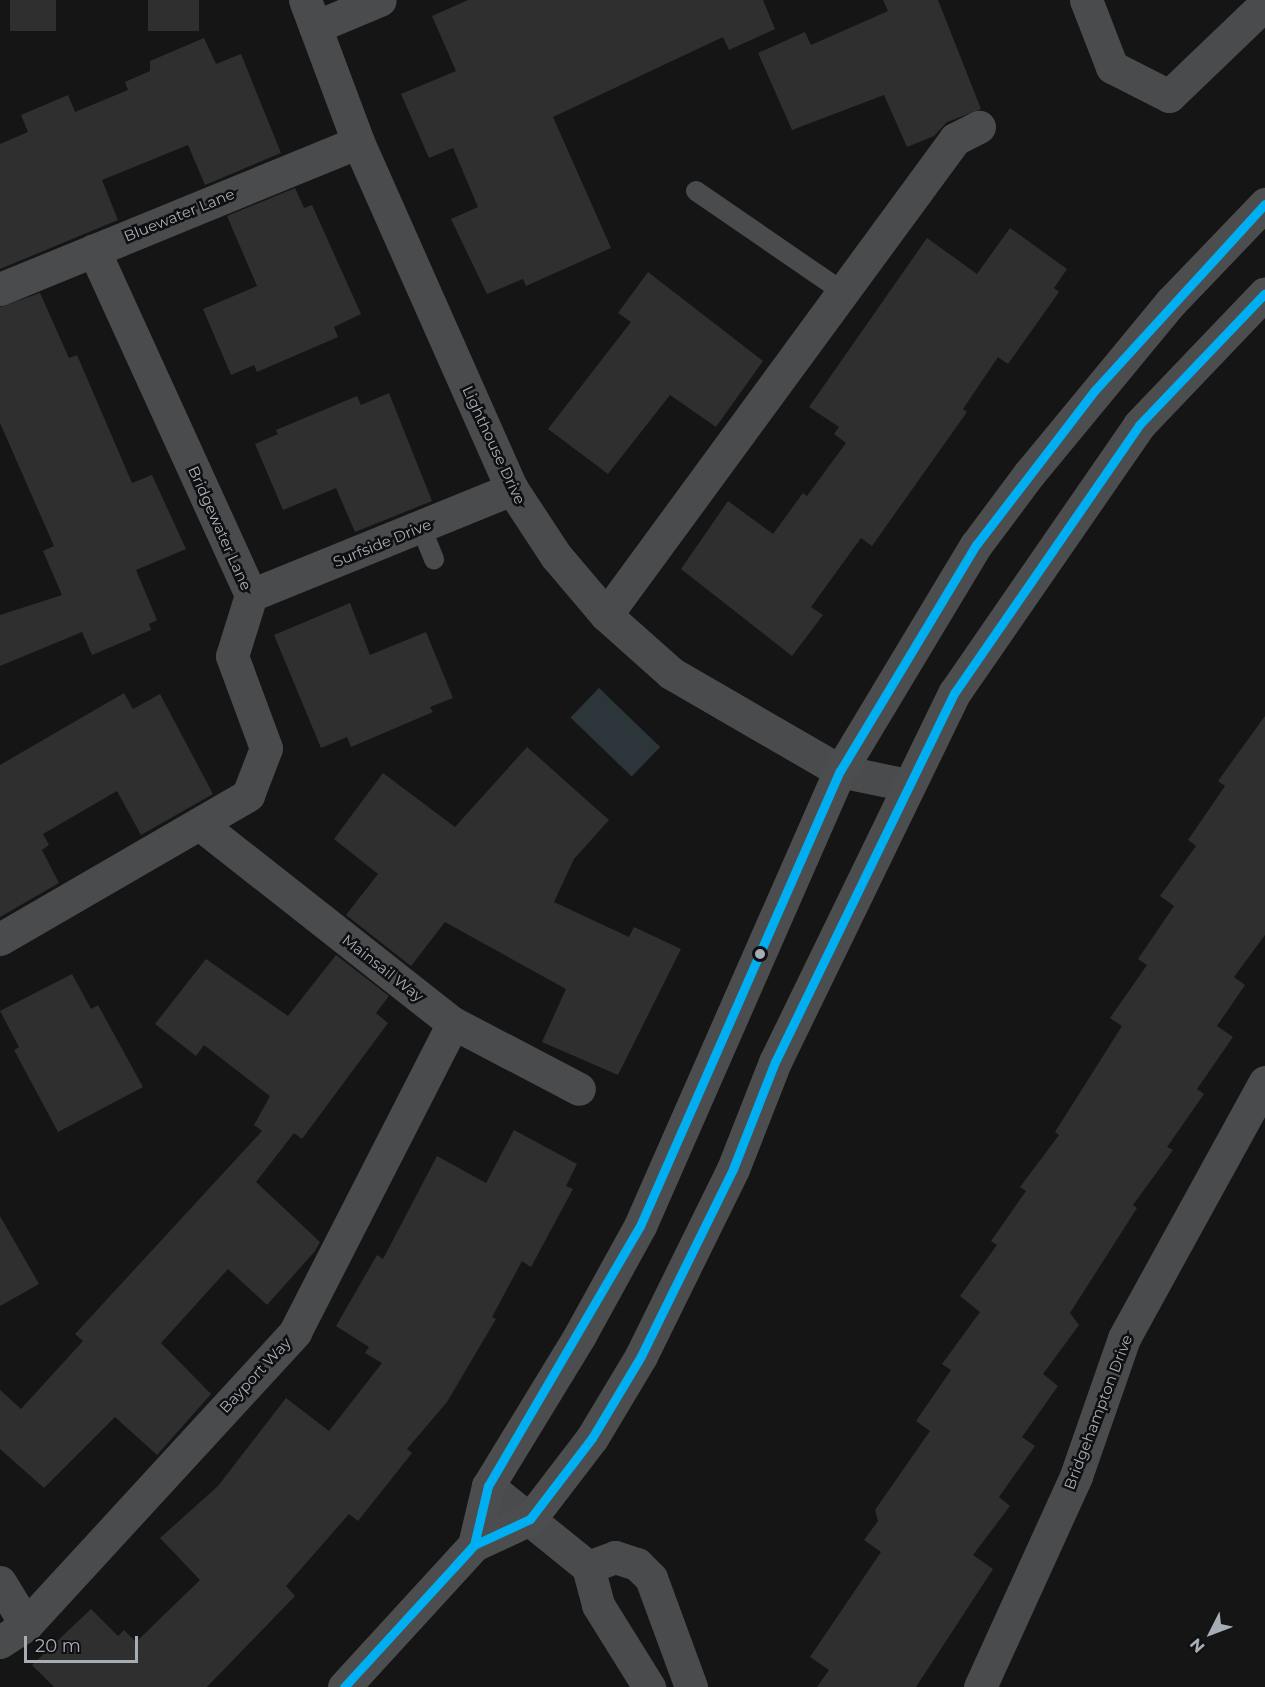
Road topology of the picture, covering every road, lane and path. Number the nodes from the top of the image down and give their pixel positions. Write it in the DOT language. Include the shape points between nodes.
graph roads {
  1 [pos="381,0"];
  2 [pos="1086,0"];
  3 [pos="1265,4"];
  4 [pos="310,13"];
  5 [pos="979,127"];
  6 [pos="358,142"];
  7 [pos="696,190"];
  8 [pos="1265,204"];
  9 [pos="94,250"];
  10 [pos="0,289"];
  11 [pos="843,292"];
  12 [pos="1265,293"];
  13 [pos="512,489"];
  14 [pos="421,527"];
  15 [pos="434,559"];
  16 [pos="251,595"];
  17 [pos="606,615"];
  18 [pos="840,771"];
  19 [pos="907,785"];
  20 [pos="201,825"];
  21 [pos="0,939"];
  22 [pos="453,1023"];
  23 [pos="1265,1082"];
  24 [pos="579,1089"];
  25 [pos="488,1486"];
  26 [pos="530,1519"];
  27 [pos="474,1545"];
  28 [pos="588,1567"];
  29 [pos="0,1582"];
  30 [pos="13,1633"];
  31 [pos="344,1687"];
  32 [pos="649,1687"];
  33 [pos="692,1687"];
  34 [pos="980,1687"];
  1 -- 4 [label="street"];
  2 -- 3 [label="street" via="1112,67 1169,96"];
  4 -- 6 [label="street, Lighthouse Drive"];
  5 -- 11 [label="street" via="955,139"];
  6 -- 9 [label="street, Bluewater Lane"];
  6 -- 13 [label="street, Lighthouse Drive"];
  7 -- 11 [label="lane"];
  8 -- 18 [label="main road" via="1103,381 976,545"];
  9 -- 10 [label="street, Bluewater Lane"];
  9 -- 16 [label="street, Bridgewater Lane"];
  11 -- 17 [label="street"];
  12 -- 19 [label="main road" via="1139,426 955,692"];
  13 -- 14 [label="street, Surfside Drive"];
  13 -- 17 [label="street, Lighthouse Drive" via="556,556"];
  14 -- 15 [label="lane"];
  14 -- 16 [label="street, Surfside Drive"];
  16 -- 20 [label="street, Bridgewater Lane" via="232,656 266,748 248,795"];
  17 -- 18 [label="street, Lighthouse Drive" via="671,673"];
  18 -- 19 [label="street, Lighthouse Drive"];
  18 -- 25 [label="main road" via="640,1226 580,1335"];
  19 -- 26 [label="main road" via="775,1062 733,1169 641,1356 592,1438"];
  20 -- 21 [label="street"];
  20 -- 22 [label="street, Mainsail Way"];
  22 -- 24 [label="street, Mainsail Way"];
  22 -- 30 [label="street, Bayport Way" via="295,1332"];
  23 -- 34 [label="street, Bridgehampton Drive" via="1124,1338 1076,1476"];
  25 -- 26 [label="street"];
  25 -- 27 [label="main road"];
  26 -- 27 [label="main road"];
  26 -- 28 [label="street"];
  27 -- 31 [label="main road"];
  28 -- 32 [label="street" via="598,1605"];
  28 -- 33 [label="street" via="615,1557 636,1564 651,1578"];
  29 -- 30 [label="street"];
}
